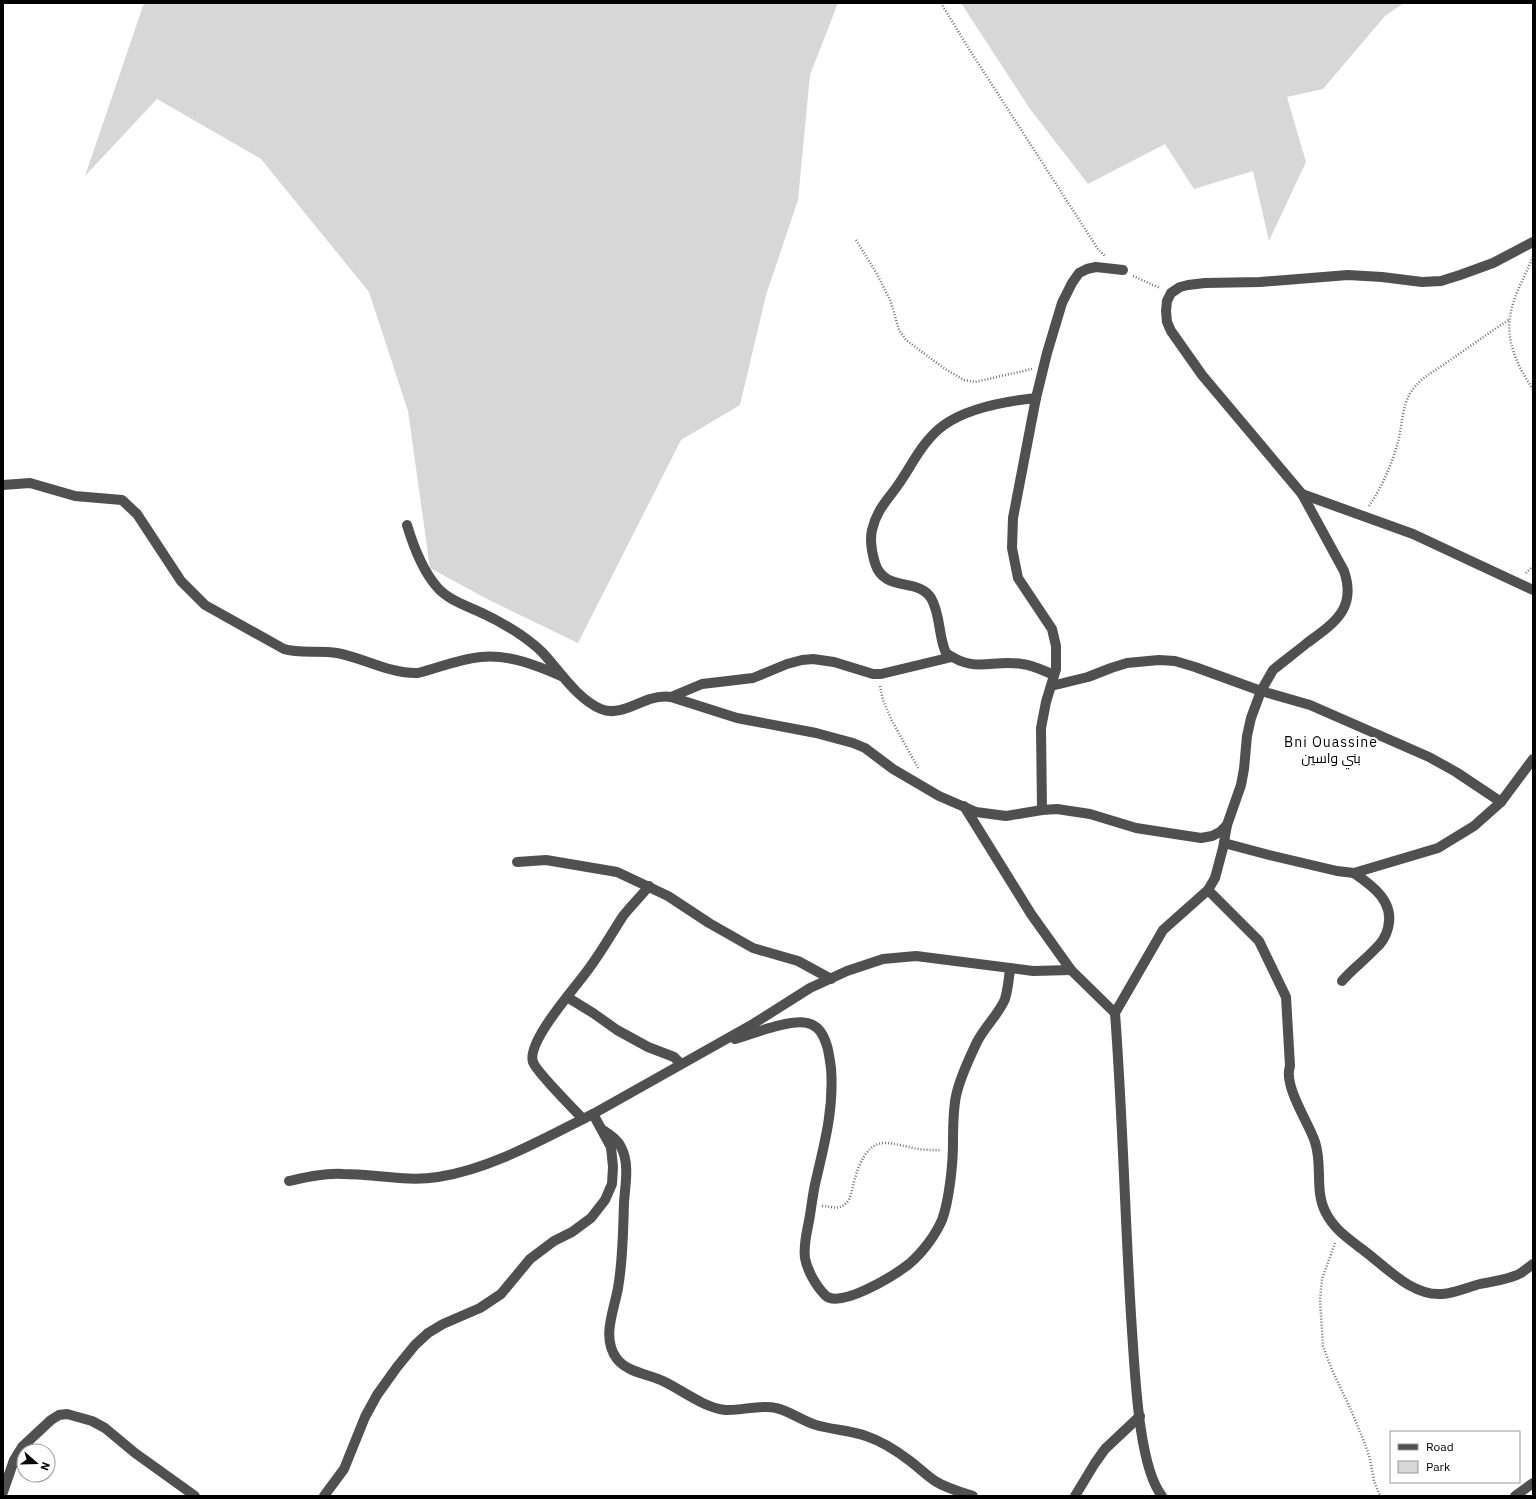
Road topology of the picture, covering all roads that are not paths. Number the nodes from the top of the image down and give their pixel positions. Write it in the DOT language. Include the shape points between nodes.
graph roads {
  1 [pos="1533,242"];
  2 [pos="1123,270"];
  3 [pos="1036,398"];
  4 [pos="3,484"];
  5 [pos="1302,494"];
  6 [pos="407,525"];
  7 [pos="1533,590"];
  8 [pos="952,657"];
  9 [pos="1054,675"];
  10 [pos="564,678"];
  11 [pos="1051,686"];
  12 [pos="1261,691"];
  13 [pos="671,697"];
  14 [pos="1533,759"];
  15 [pos="1501,802"];
  16 [pos="964,806"];
  17 [pos="1042,810"];
  18 [pos="1226,825"];
  19 [pos="1224,843"];
  20 [pos="517,862"];
  21 [pos="1354,873"];
  22 [pos="649,886"];
  23 [pos="1208,890"];
  24 [pos="1010,968"];
  25 [pos="1071,970"];
  26 [pos="831,978"];
  27 [pos="1342,981"];
  28 [pos="567,997"];
  29 [pos="1116,1013"];
  30 [pos="711,1047"];
  31 [pos="681,1064"];
  32 [pos="593,1114"];
  33 [pos="583,1119"];
  34 [pos="603,1130"];
  35 [pos="289,1181"];
  36 [pos="1533,1264"];
  37 [pos="1140,1416"];
  38 [pos="1533,1484"];
  39 [pos="3,1492"];
  40 [pos="194,1496"];
  41 [pos="324,1496"];
  42 [pos="973,1496"];
  43 [pos="1075,1496"];
  44 [pos="1162,1496"];
  45 [pos="1515,1496"];
  1 -- 5 [label="street" via="1493,262 1441,281 1422,282 1348,275 1260,282 1205,283 1180,287 1171,293 1167,301 1167,322 1182,349"];
  2 -- 3 [label="street" via="1096,267 1087,269 1079,273 1072,283 1062,303"];
  3 -- 8 [label="street" via="1010,401 979,410 944,425 921,449 883,504 872,531 874,562 879,572 893,582 917,588 930,597 938,616 943,647"];
  3 -- 9 [label="street" via="1013,518 1012,548 1018,578 1052,629 1056,646"];
  4 -- 10 [label="street" via="30,483 75,496 122,500 137,514 189,590 206,605 284,650 335,652 409,673 423,672 480,657 499,657 530,664"];
  5 -- 7 [label="street" via="1413,534"];
  5 -- 12 [label="street" via="1344,571 1348,583 1347,599 1335,621 1273,670"];
  6 -- 10 [label="street" via="412,543 443,594 497,620 521,635 541,651"];
  8 -- 9 [label="street" via="980,666 1022,664"];
  8 -- 13 [label="street" via="878,674 834,662 802,660 753,678 702,684"];
  9 -- 11 [label="street"];
  10 -- 13 [label="street" via="585,698 607,711 629,708 663,696"];
  11 -- 12 [label="street" via="1088,677 1127,663 1159,660 1175,661 1195,667"];
  11 -- 17 [label="street" via="1041,728"];
  12 -- 15 [label="street" via="1310,705 1429,757"];
  12 -- 18 [label="street" via="1247,736 1241,785"];
  13 -- 16 [label="street" via="732,716 853,743 939,796"];
  14 -- 15 [label="street"];
  15 -- 21 [label="street" via="1474,826 1438,848"];
  16 -- 17 [label="street" via="976,812 1006,816"];
  16 -- 25 [label="street" via="1031,914"];
  17 -- 18 [label="street" via="1057,809 1090,814 1136,828 1201,838 1220,832"];
  18 -- 19 [label="street"];
  19 -- 21 [label="street"];
  19 -- 23 [label="street" via="1215,878"];
  20 -- 22 [label="street" via="546,860 594,867 617,872"];
  21 -- 27 [label="street" via="1378,891 1389,911 1390,920 1387,931 1377,947"];
  22 -- 26 [label="street" via="753,948 798,961"];
  22 -- 28 [label="street" via="624,916 590,968"];
  23 -- 29 [label="street" via="1163,930"];
  23 -- 36 [label="street" via="1259,941 1286,997 1291,1086 1316,1143 1322,1204 1339,1231 1402,1281 1430,1293 1442,1294 1500,1280 1520,1274"];
  24 -- 25 [label="street" via="1033,971"];
  24 -- 26 [label="street" via="916,956 883,959"];
  24 -- 30 [label="street" via="1004,1001 983,1031 960,1080 954,1108 953,1150 945,1207 936,1232 909,1263 880,1282 838,1299 826,1297 813,1278 804,1250 832,1100 829,1052 822,1034 814,1025 790,1024"];
  25 -- 29 [label="street"];
  26 -- 30 [label="street"];
  28 -- 31 [label="street" via="617,1030 648,1047 674,1057"];
  28 -- 33 [label="street" via="541,1035 532,1058 539,1072"];
  29 -- 37 [label="street" via="1130,1298"];
  30 -- 31 [label="street"];
  31 -- 32 [label="street"];
  32 -- 33 [label="street"];
  32 -- 34 [label="street"];
  33 -- 35 [label="street" via="476,1168 438,1177 404,1179 321,1174"];
  34 -- 41 [label="street" via="610,1147 613,1167 612,1184 605,1200 591,1218 530,1259 500,1294 480,1308 443,1324 415,1345 377,1395 344,1469"];
  34 -- 42 [label="street" via="614,1137 621,1147 626,1173 622,1259 609,1335 610,1345 618,1360 631,1369 664,1382 692,1398 724,1410 774,1407 806,1422 866,1436 889,1447 947,1488"];
  37 -- 43 [label="street" via="1105,1449"];
  37 -- 44 [label="street" via="1150,1473"];
  38 -- 45 [label="street"];
  39 -- 40 [label="street" via="14,1460 22,1447 51,1420 67,1414 92,1421 105,1428 135,1454"];
}
